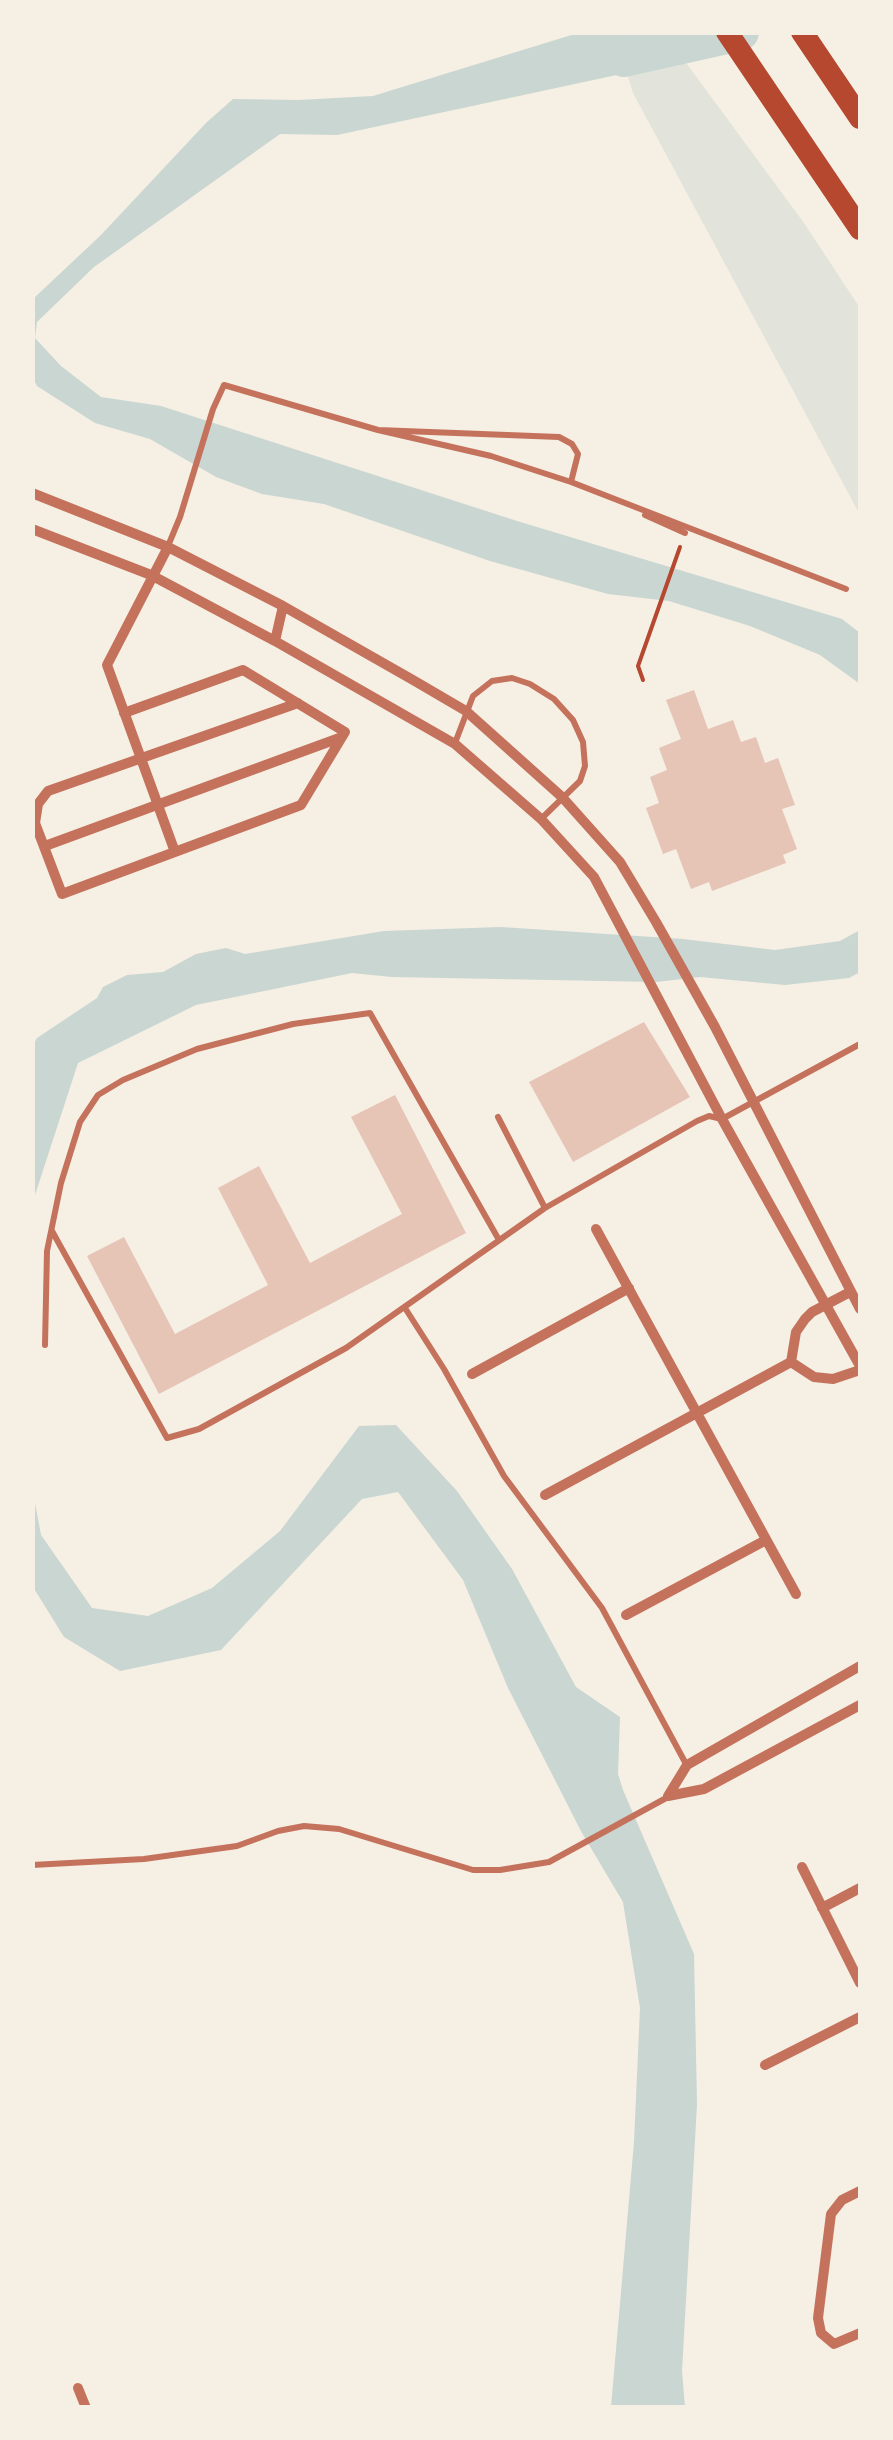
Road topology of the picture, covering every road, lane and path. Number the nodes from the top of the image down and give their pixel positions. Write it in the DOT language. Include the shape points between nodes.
graph roads {
  1 [pos="727,32"];
  2 [pos="802,32"];
  3 [pos="860,118"];
  4 [pos="860,230"];
  5 [pos="378,430"];
  6 [pos="571,482"];
  7 [pos="32,493"];
  8 [pos="32,529"];
  9 [pos="686,533"];
  10 [pos="168,547"];
  11 [pos="680,549"];
  12 [pos="151,574"];
  13 [pos="846,589"];
  14 [pos="283,606"];
  15 [pos="275,641"];
  16 [pos="643,680"];
  17 [pos="298,703"];
  18 [pos="466,711"];
  19 [pos="124,713"];
  20 [pos="342,737"];
  21 [pos="455,744"];
  22 [pos="141,759"];
  23 [pos="562,797"];
  24 [pos="35,803"];
  25 [pos="157,804"];
  26 [pos="541,819"];
  27 [pos="44,846"];
  28 [pos="174,852"];
  29 [pos="860,1044"];
  30 [pos="752,1103"];
  31 [pos="498,1117"];
  32 [pos="722,1119"];
  33 [pos="544,1208"];
  34 [pos="596,1229"];
  35 [pos="52,1230"];
  36 [pos="499,1240"];
  37 [pos="628,1288"];
  38 [pos="850,1292"];
  39 [pos="826,1304"];
  40 [pos="405,1307"];
  41 [pos="860,1307"];
  42 [pos="45,1344"];
  43 [pos="790,1362"];
  44 [pos="860,1368"];
  45 [pos="472,1374"];
  46 [pos="697,1413"];
  47 [pos="545,1495"];
  48 [pos="766,1540"];
  49 [pos="796,1594"];
  50 [pos="626,1615"];
  51 [pos="860,1666"];
  52 [pos="860,1704"];
  53 [pos="687,1766"];
  54 [pos="663,1799"];
  55 [pos="32,1865"];
  56 [pos="802,1867"];
  57 [pos="860,1888"];
  58 [pos="822,1908"];
  59 [pos="860,1982"];
  60 [pos="860,2017"];
  61 [pos="765,2065"];
  62 [pos="860,2190"];
  63 [pos="860,2333"];
  64 [pos="78,2388"];
  65 [pos="86,2408"];
  1 -- 4 [label="highway"];
  2 -- 3 [label="highway"];
  5 -- 6 [label="lane"];
  5 -- 6 [label="lane" via="560,437 578,454"];
  5 -- 10 [label="lane" via="228,384 213,409"];
  6 -- 9 [label="lane"];
  6 -- 13 [label="lane"];
  7 -- 10 [label="street"];
  8 -- 12 [label="street"];
  10 -- 12 [label="street"];
  10 -- 14 [label="street"];
  11 -- 16 [label="path" via="638,666"];
  12 -- 15 [label="street"];
  12 -- 19 [label="street" via="106,664"];
  14 -- 15 [label="street"];
  14 -- 18 [label="street"];
  15 -- 21 [label="street"];
  17 -- 19 [label="street" via="243,670"];
  17 -- 20 [label="street" via="345,732"];
  17 -- 22 [label="street"];
  18 -- 21 [label="lane"];
  18 -- 23 [label="street"];
  18 -- 23 [label="lane" via="492,681 512,678 554,699 573,720 585,766 580,782"];
  19 -- 22 [label="street"];
  20 -- 25 [label="street"];
  20 -- 28 [label="street" via="301,805"];
  21 -- 26 [label="street"];
  22 -- 24 [label="street" via="48,791"];
  22 -- 25 [label="street"];
  23 -- 26 [label="lane"];
  23 -- 30 [label="street" via="620,862"];
  24 -- 27 [label="street" via="34,823"];
  25 -- 27 [label="street"];
  25 -- 28 [label="street"];
  26 -- 32 [label="street" via="594,877"];
  27 -- 28 [label="street" via="62,894"];
  29 -- 30 [label="lane"];
  30 -- 32 [label="lane"];
  30 -- 38 [label="street"];
  31 -- 33 [label="lane"];
  32 -- 33 [label="lane" via="696,1121"];
  32 -- 39 [label="street"];
  33 -- 36 [label="lane"];
  34 -- 37 [label="street"];
  35 -- 36 [label="lane" via="80,1122 98,1095 197,1049 370,1013"];
  35 -- 40 [label="lane" via="166,1438 298,1377"];
  35 -- 42 [label="lane"];
  36 -- 40 [label="lane"];
  37 -- 45 [label="street"];
  37 -- 46 [label="street"];
  38 -- 39 [label="street"];
  38 -- 41 [label="street"];
  39 -- 43 [label="street" via="796,1332"];
  39 -- 44 [label="street"];
  40 -- 53 [label="lane" via="504,1476 602,1608"];
  43 -- 44 [label="street" via="814,1378 833,1379"];
  43 -- 46 [label="street"];
  46 -- 47 [label="street"];
  46 -- 48 [label="street"];
  48 -- 49 [label="street"];
  48 -- 50 [label="street"];
  51 -- 53 [label="street"];
  52 -- 54 [label="street" via="704,1789"];
  53 -- 54 [label="street"];
  54 -- 55 [label="lane" via="549,1862 472,1870 339,1829 304,1826 237,1846"];
  56 -- 58 [label="street"];
  57 -- 58 [label="street"];
  58 -- 59 [label="street"];
  60 -- 61 [label="street"];
  62 -- 63 [label="street" via="830,2214 818,2318 820,2333 834,2344"];
  64 -- 65 [label="street"];
}
